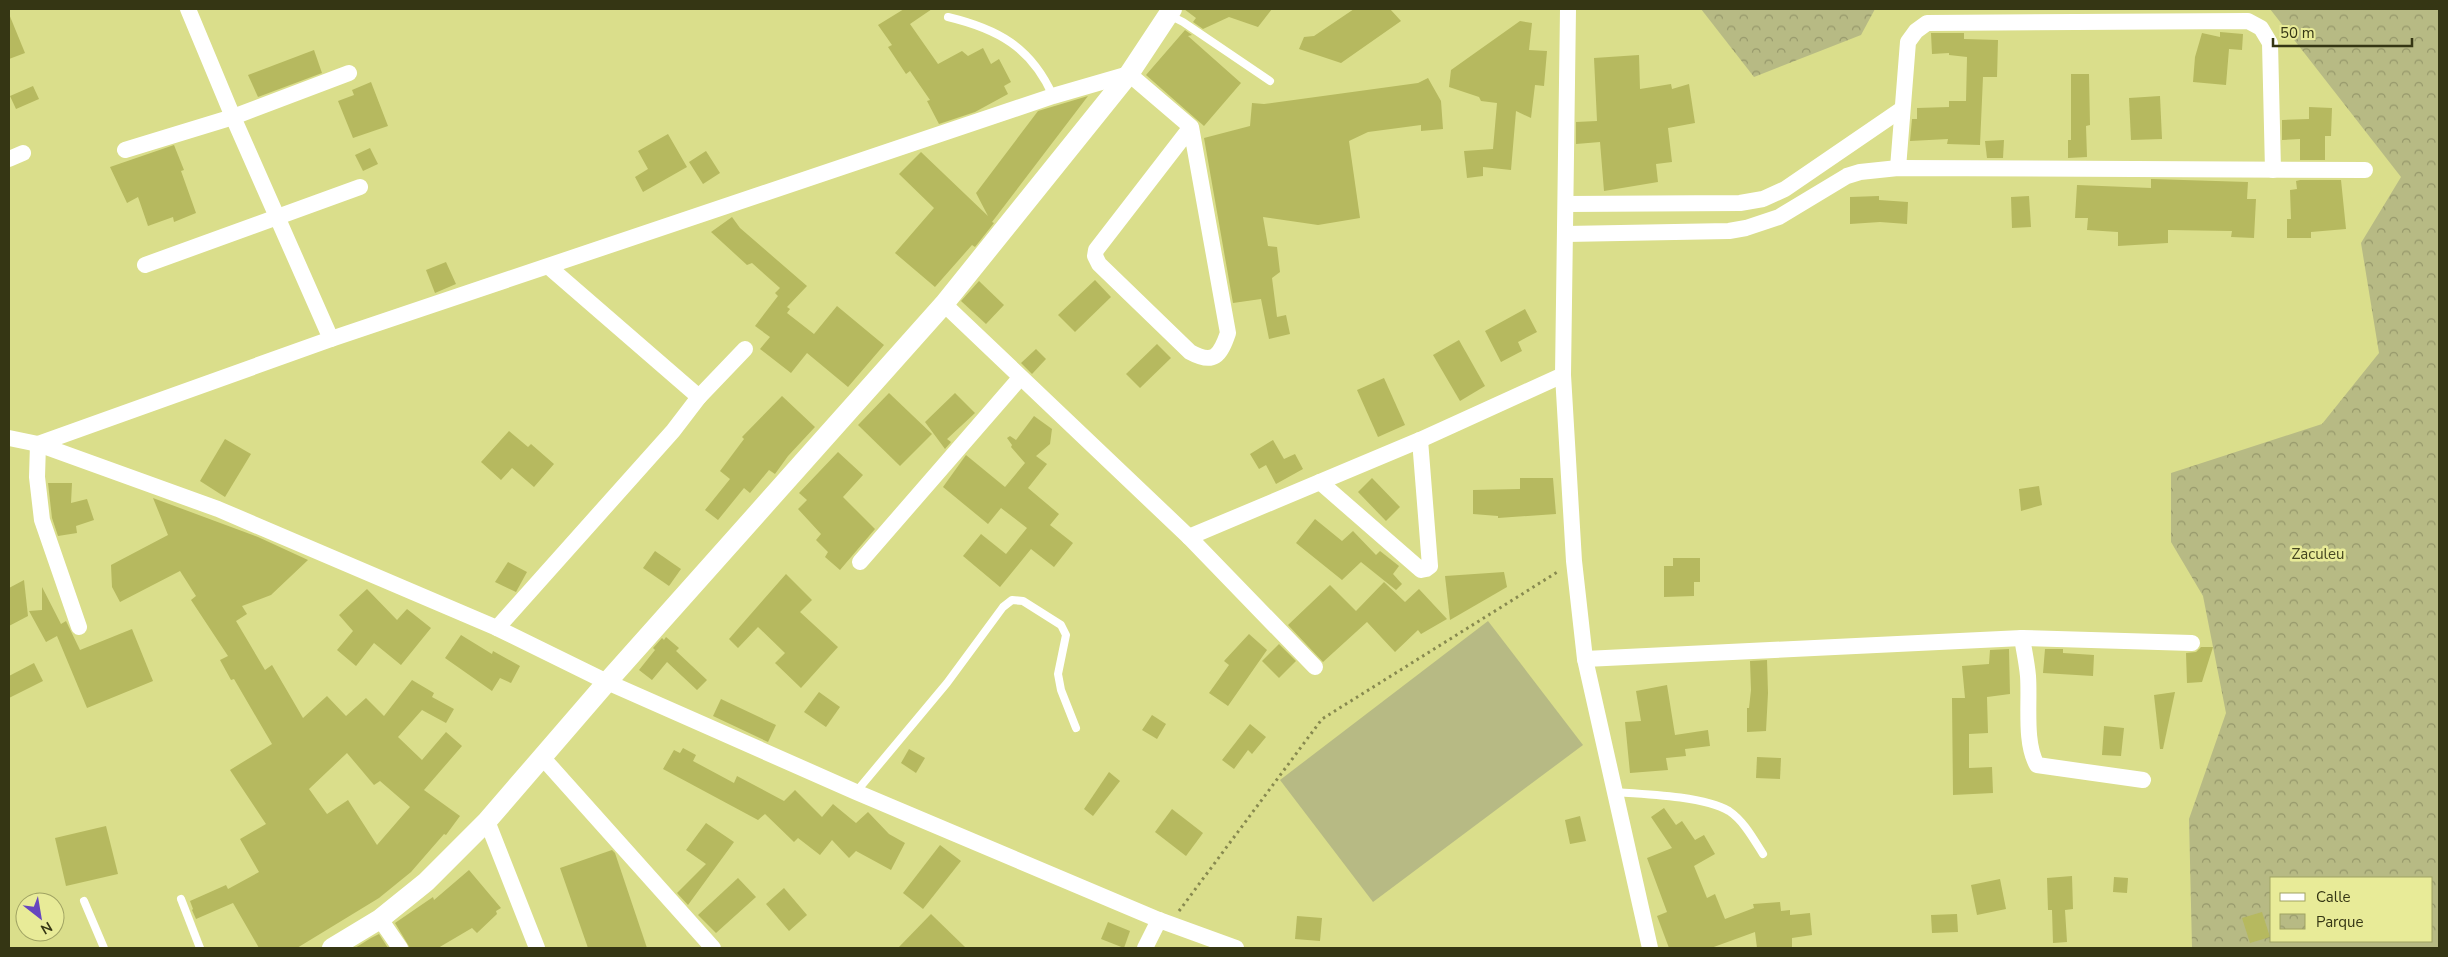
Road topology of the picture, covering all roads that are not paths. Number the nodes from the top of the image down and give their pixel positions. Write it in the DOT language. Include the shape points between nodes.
graph roads {
  1 [pos="188,9"];
  2 [pos="1568,9"];
  3 [pos="1167,11"];
  4 [pos="948,17"];
  5 [pos="349,73"];
  6 [pos="1129,74"];
  7 [pos="1270,81"];
  8 [pos="1053,96"];
  9 [pos="1902,109"];
  10 [pos="233,117"];
  11 [pos="1191,128"];
  12 [pos="125,150"];
  13 [pos="1898,168"];
  14 [pos="2273,170"];
  15 [pos="2365,170"];
  16 [pos="360,188"];
  17 [pos="1566,204"];
  18 [pos="278,216"];
  19 [pos="1566,234"];
  20 [pos="145,265"];
  21 [pos="549,267"];
  22 [pos="944,304"];
  23 [pos="331,339"];
  24 [pos="745,349"];
  25 [pos="1563,375"];
  26 [pos="1020,378"];
  27 [pos="699,397"];
  28 [pos="9,438"];
  29 [pos="1420,440"];
  30 [pos="38,444"];
  31 [pos="1320,482"];
  32 [pos="1189,537"];
  33 [pos="860,562"];
  34 [pos="79,627"];
  35 [pos="497,628"];
  36 [pos="2022,638"];
  37 [pos="2192,643"];
  38 [pos="1585,659"];
  39 [pos="1315,668"];
  40 [pos="606,682"];
  41 [pos="1076,728"];
  42 [pos="542,757"];
  43 [pos="2144,780"];
  44 [pos="856,792"];
  45 [pos="1614,792"];
  46 [pos="487,821"];
  47 [pos="1763,854"];
  48 [pos="181,898"];
  49 [pos="84,901"];
  50 [pos="380,919"];
  51 [pos="1164,922"];
  52 [pos="104,948"];
  53 [pos="200,948"];
  54 [pos="332,948"];
  55 [pos="400,948"];
  56 [pos="537,948"];
  57 [pos="713,948"];
  58 [pos="1145,948"];
  59 [pos="1236,948"];
  60 [pos="1650,948"];
  1 -- 10 [label="street"];
  2 -- 17 [label="street"];
  3 -- 6 [label="street"];
  3 -- 7 [label="lane"];
  4 -- 8 [label="lane" via="982,25 1024,51 1043,75"];
  5 -- 10 [label="street"];
  6 -- 8 [label="street"];
  6 -- 11 [label="street"];
  6 -- 22 [label="street"];
  8 -- 21 [label="street"];
  9 -- 13 [label="street"];
  9 -- 14 [label="street" via="1908,42 1927,23 2248,21 2261,28 2270,43"];
  9 -- 17 [label="street" via="1785,189 1763,199 1740,203"];
  10 -- 12 [label="street"];
  10 -- 18 [label="street"];
  11 -- 11 [label="street" via="1228,333 1222,350 1210,359 1202,359 1190,352 1099,264 1096,256 1096,250"];
  13 -- 14 [label="street"];
  13 -- 19 [label="street" via="1847,176 1794,210 1746,228"];
  14 -- 15 [label="street"];
  16 -- 18 [label="street"];
  17 -- 19 [label="street"];
  18 -- 20 [label="street"];
  18 -- 23 [label="street"];
  19 -- 25 [label="street"];
  21 -- 23 [label="street"];
  21 -- 27 [label="street"];
  22 -- 26 [label="street"];
  22 -- 40 [label="street"];
  23 -- 30 [label="street"];
  24 -- 27 [label="street"];
  25 -- 29 [label="street"];
  25 -- 38 [label="street" via="1574,561"];
  26 -- 32 [label="street"];
  26 -- 33 [label="street"];
  27 -- 35 [label="street" via="673,431"];
  28 -- 30 [label="street"];
  29 -- 31 [label="street"];
  29 -- 31 [label="street" via="1430,566 1426,570 1421,570"];
  30 -- 34 [label="street" via="37,477 42,520"];
  30 -- 35 [label="street" via="218,509"];
  31 -- 32 [label="street"];
  32 -- 39 [label="street"];
  35 -- 40 [label="street"];
  36 -- 37 [label="street"];
  36 -- 38 [label="street"];
  36 -- 43 [label="street" via="2028,675 2033,758 2037,765"];
  38 -- 45 [label="street"];
  40 -- 42 [label="street"];
  40 -- 44 [label="street"];
  41 -- 44 [label="lane" via="1058,674 1066,635 1061,625 1024,601 1012,600 1003,606 947,683"];
  42 -- 46 [label="street"];
  42 -- 57 [label="street"];
  44 -- 51 [label="street"];
  45 -- 47 [label="lane" via="1702,802 1729,811 1744,825"];
  45 -- 60 [label="street"];
  46 -- 50 [label="street" via="426,882"];
  46 -- 56 [label="street"];
  48 -- 53 [label="lane"];
  49 -- 52 [label="lane"];
  50 -- 54 [label="street"];
  50 -- 55 [label="street"];
  51 -- 58 [label="street"];
  51 -- 59 [label="street"];
}
